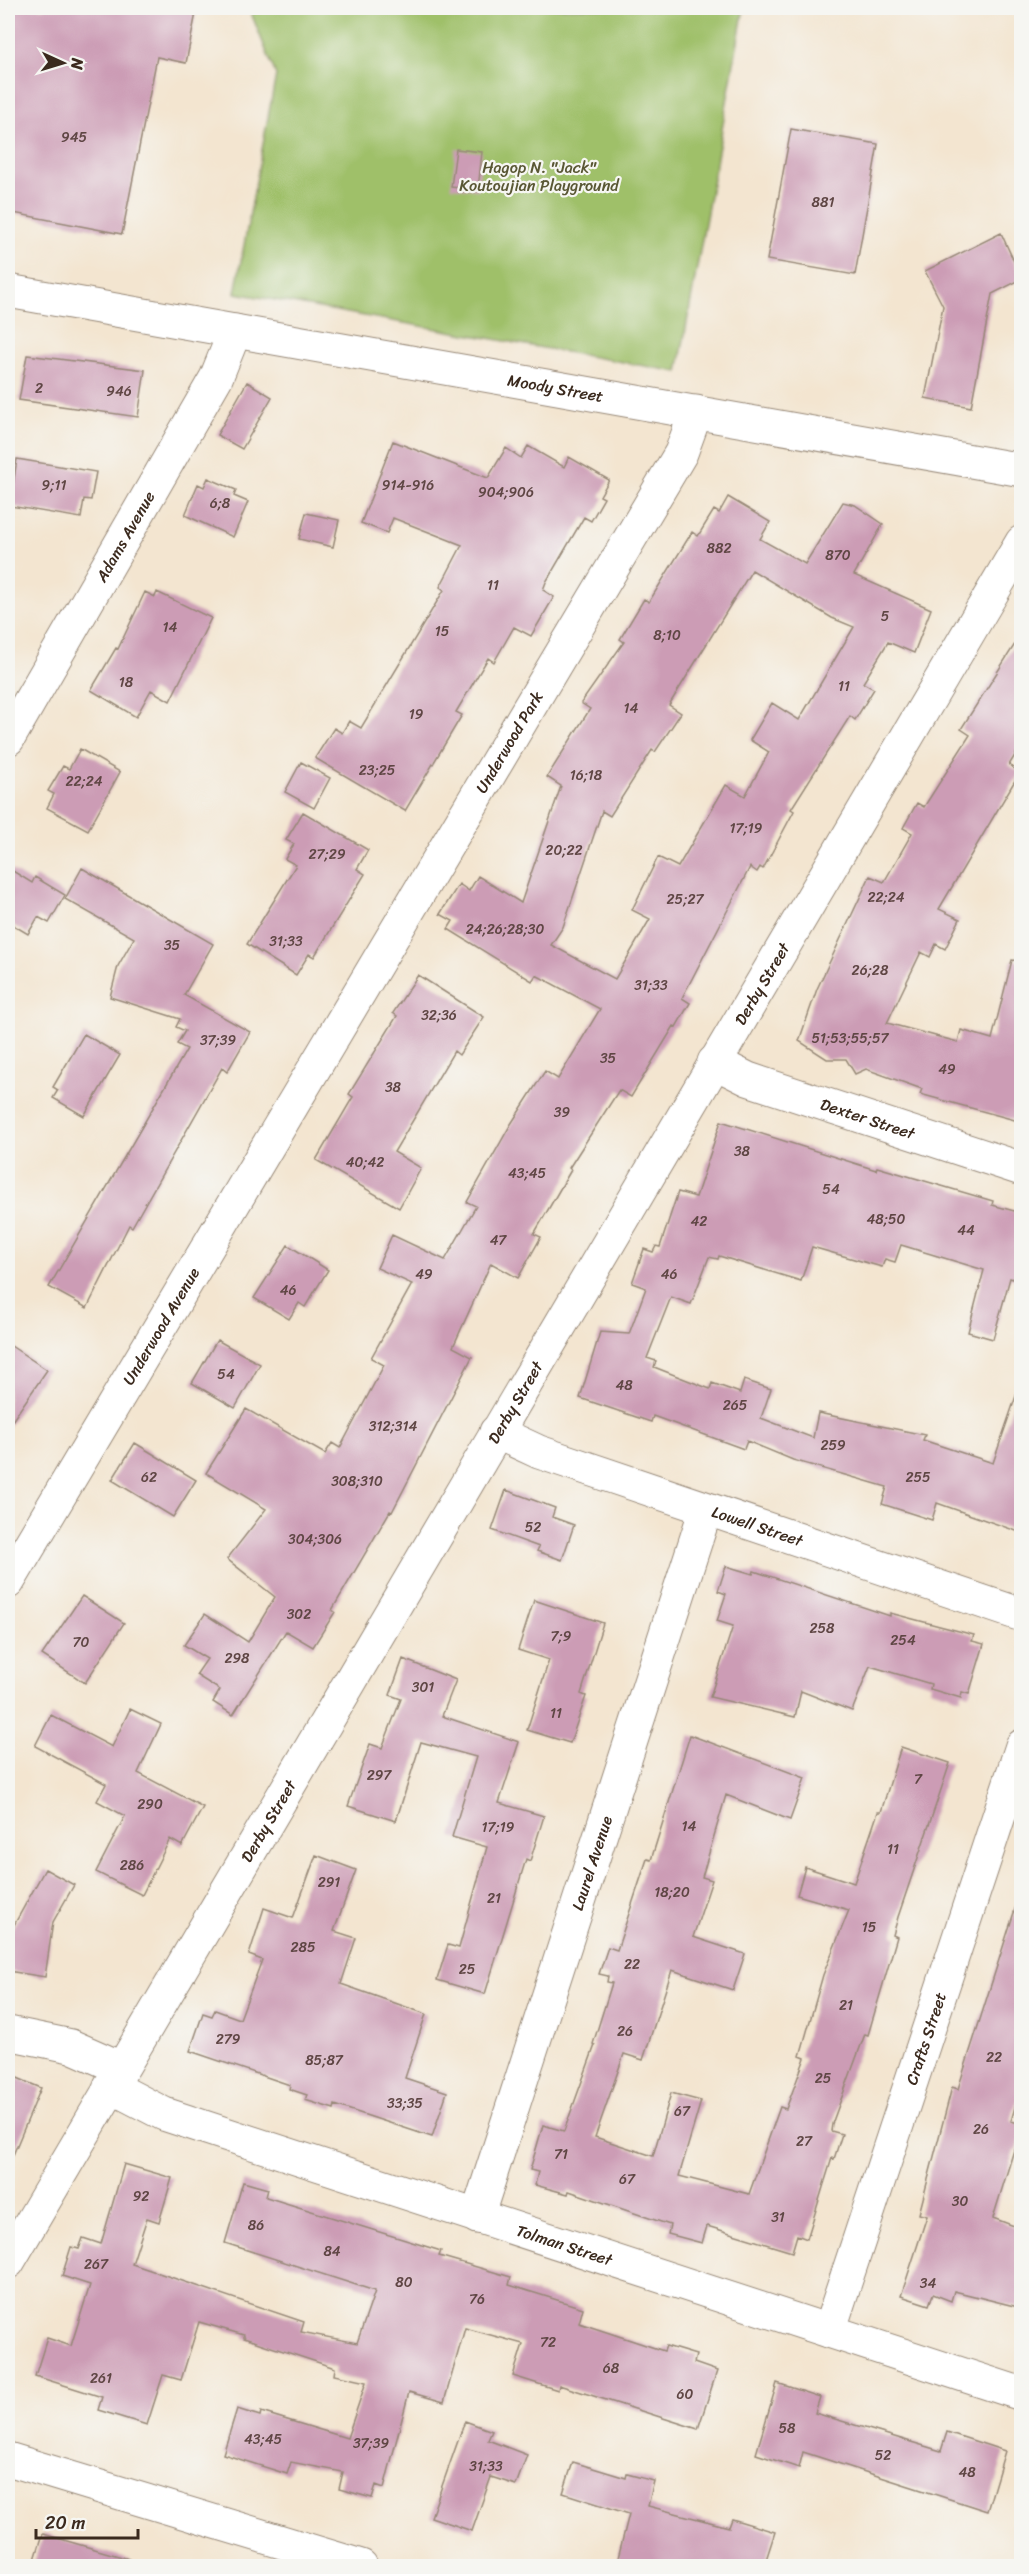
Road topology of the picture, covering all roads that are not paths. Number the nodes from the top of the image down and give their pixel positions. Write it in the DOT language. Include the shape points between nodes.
graph roads {
  1 [pos="8,291"];
  2 [pos="235,331"];
  3 [pos="696,412"];
  4 [pos="1022,470"];
  5 [pos="1022,542"];
  6 [pos="8,739"];
  7 [pos="714,1062"];
  8 [pos="313,1068"];
  9 [pos="1022,1169"];
  10 [pos="496,1432"];
  11 [pos="706,1509"];
  12 [pos="8,1582"];
  13 [pos="1022,1615"];
  14 [pos="1022,1746"];
  15 [pos="8,2034"];
  16 [pos="115,2077"];
  17 [pos="477,2217"];
  18 [pos="8,2262"];
  19 [pos="829,2331"];
  20 [pos="1022,2394"];
  21 [pos="8,2459"];
  22 [pos="361,2566"];
  1 -- 2 [label="street, Moody Street"];
  2 -- 3 [label="street, Moody Street"];
  2 -- 6 [label="street, Adams Avenue" via="216,378"];
  3 -- 4 [label="street, Moody Street"];
  3 -- 8 [label="street, Underwood Park" via="681,453"];
  5 -- 7 [label="street, Derby Street"];
  7 -- 9 [label="street, Dexter Street" via="748,1078"];
  7 -- 10 [label="street, Derby Street"];
  8 -- 12 [label="street, Underwood Avenue"];
  10 -- 11 [label="street, Lowell Street" via="539,1452"];
  10 -- 16 [label="street, Derby Street"];
  11 -- 13 [label="street, Lowell Street"];
  11 -- 17 [label="street, Laurel Avenue"];
  14 -- 19 [label="street, Crafts Street"];
  15 -- 16 [label="street, Tolman Street" via="72,2046"];
  16 -- 17 [label="street, Tolman Street" via="164,2114"];
  16 -- 18 [label="street, Derby Street"];
  17 -- 19 [label="street, Tolman Street"];
  19 -- 20 [label="street, Tolman Street"];
  21 -- 22 [label="street"];
}
